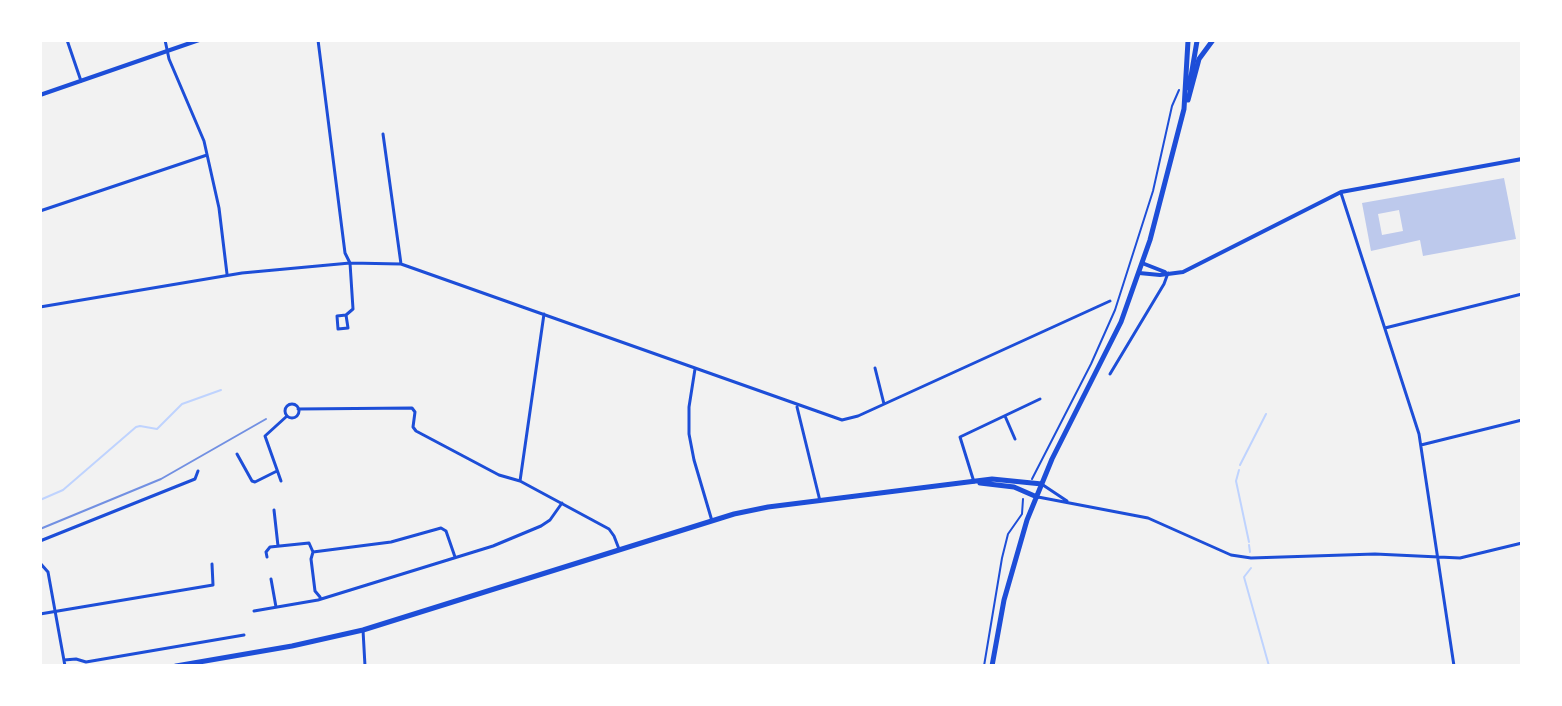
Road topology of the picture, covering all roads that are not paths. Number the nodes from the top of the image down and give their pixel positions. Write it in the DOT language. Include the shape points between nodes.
graph roads {
  1 [pos="67,40"];
  2 [pos="165,40"];
  3 [pos="199,40"];
  4 [pos="318,40"];
  5 [pos="1188,40"];
  6 [pos="1213,40"];
  7 [pos="1199,41"];
  8 [pos="167,51"];
  9 [pos="81,81"];
  10 [pos="40,95"];
  11 [pos="1188,100"];
  12 [pos="1184,109"];
  13 [pos="383,134"];
  14 [pos="208,154"];
  15 [pos="1522,159"];
  16 [pos="1341,192"];
  17 [pos="40,211"];
  18 [pos="350,263"];
  19 [pos="1142,263"];
  20 [pos="401,264"];
  21 [pos="1139,273"];
  22 [pos="1168,273"];
  23 [pos="227,275"];
  24 [pos="1522,294"];
  25 [pos="1110,301"];
  26 [pos="40,307"];
  27 [pos="544,313"];
  28 [pos="346,315"];
  29 [pos="1385,328"];
  30 [pos="875,368"];
  31 [pos="695,369"];
  32 [pos="1110,374"];
  33 [pos="1040,399"];
  34 [pos="884,404"];
  35 [pos="797,405"];
  36 [pos="298,409"];
  37 [pos="287,416"];
  38 [pos="1005,416"];
  39 [pos="1522,420"];
  40 [pos="1015,439"];
  41 [pos="1421,445"];
  42 [pos="237,454"];
  43 [pos="198,471"];
  44 [pos="277,471"];
  45 [pos="281,481"];
  46 [pos="520,481"];
  47 [pos="975,483"];
  48 [pos="1042,484"];
  49 [pos="1037,497"];
  50 [pos="820,501"];
  51 [pos="562,503"];
  52 [pos="1070,503"];
  53 [pos="274,510"];
  54 [pos="712,521"];
  55 [pos="40,541"];
  56 [pos="1522,543"];
  57 [pos="278,546"];
  58 [pos="619,549"];
  59 [pos="313,552"];
  60 [pos="267,557"];
  61 [pos="455,558"];
  62 [pos="1438,558"];
  63 [pos="40,563"];
  64 [pos="212,564"];
  65 [pos="271,579"];
  66 [pos="320,597"];
  67 [pos="276,607"];
  68 [pos="254,611"];
  69 [pos="55,612"];
  70 [pos="40,614"];
  71 [pos="363,630"];
  72 [pos="244,635"];
  73 [pos="64,660"];
  74 [pos="65,666"];
  75 [pos="176,666"];
  76 [pos="365,666"];
  77 [pos="992,666"];
  78 [pos="1454,666"];
  1 -- 9 [label="street"];
  2 -- 8 [label="street"];
  3 -- 8 [label="street"];
  4 -- 18 [label="street"];
  5 -- 7 [label="main road"];
  5 -- 12 [label="main road"];
  6 -- 11 [label="main road" via="1199,59"];
  7 -- 11 [label="main road"];
  8 -- 9 [label="street"];
  8 -- 14 [label="street"];
  9 -- 10 [label="street"];
  11 -- 12 [label="main road"];
  12 -- 19 [label="main road"];
  13 -- 20 [label="street"];
  14 -- 17 [label="street"];
  14 -- 23 [label="street"];
  15 -- 16 [label="street"];
  16 -- 22 [label="street" via="1190,269"];
  16 -- 29 [label="street"];
  18 -- 20 [label="street"];
  18 -- 23 [label="street"];
  18 -- 28 [label="street" via="353,309"];
  19 -- 21 [label="main road"];
  19 -- 22 [label="street"];
  20 -- 27 [label="street"];
  21 -- 22 [label="street"];
  21 -- 48 [label="main road" via="1121,322"];
  22 -- 32 [label="street"];
  23 -- 26 [label="street"];
  24 -- 29 [label="street"];
  25 -- 34 [label="street"];
  27 -- 31 [label="street"];
  27 -- 46 [label="street"];
  29 -- 41 [label="street"];
  30 -- 34 [label="street"];
  31 -- 35 [label="street"];
  31 -- 54 [label="street" via="689,434"];
  33 -- 38 [label="street"];
  34 -- 35 [label="street" via="842,420"];
  35 -- 50 [label="street"];
  36 -- 37 [label="street" via="295,417"];
  36 -- 37 [label="street" via="288,405"];
  36 -- 46 [label="street" via="412,408 416,431"];
  37 -- 44 [label="street" via="265,436"];
  38 -- 40 [label="street"];
  38 -- 47 [label="street" via="960,437"];
  39 -- 41 [label="street"];
  41 -- 62 [label="street"];
  42 -- 44 [label="street" via="252,481"];
  43 -- 55 [label="street" via="195,479"];
  44 -- 45 [label="street"];
  46 -- 51 [label="street"];
  47 -- 48 [label="main road" via="992,479"];
  47 -- 49 [label="main road"];
  47 -- 50 [label="main road"];
  48 -- 49 [label="main road"];
  48 -- 52 [label="street"];
  49 -- 52 [label="street"];
  49 -- 77 [label="main road" via="1009,579"];
  50 -- 54 [label="main road"];
  51 -- 58 [label="street" via="609,529"];
  51 -- 61 [label="street" via="541,526"];
  52 -- 62 [label="street" via="1148,518 1231,555 1251,558"];
  53 -- 57 [label="street"];
  54 -- 58 [label="main road"];
  56 -- 62 [label="street" via="1467,557"];
  57 -- 59 [label="street" via="309,543"];
  57 -- 60 [label="street" via="270,547"];
  58 -- 71 [label="main road"];
  59 -- 61 [label="street" via="391,542 441,528"];
  59 -- 66 [label="street" via="315,591"];
  61 -- 66 [label="street"];
  62 -- 78 [label="street"];
  63 -- 69 [label="street" via="48,572"];
  64 -- 69 [label="street" via="213,585"];
  65 -- 67 [label="street"];
  66 -- 67 [label="street"];
  67 -- 68 [label="street"];
  69 -- 70 [label="street"];
  69 -- 73 [label="street"];
  71 -- 75 [label="main road"];
  71 -- 76 [label="street"];
  72 -- 73 [label="street" via="86,662"];
  73 -- 74 [label="street"];
}
